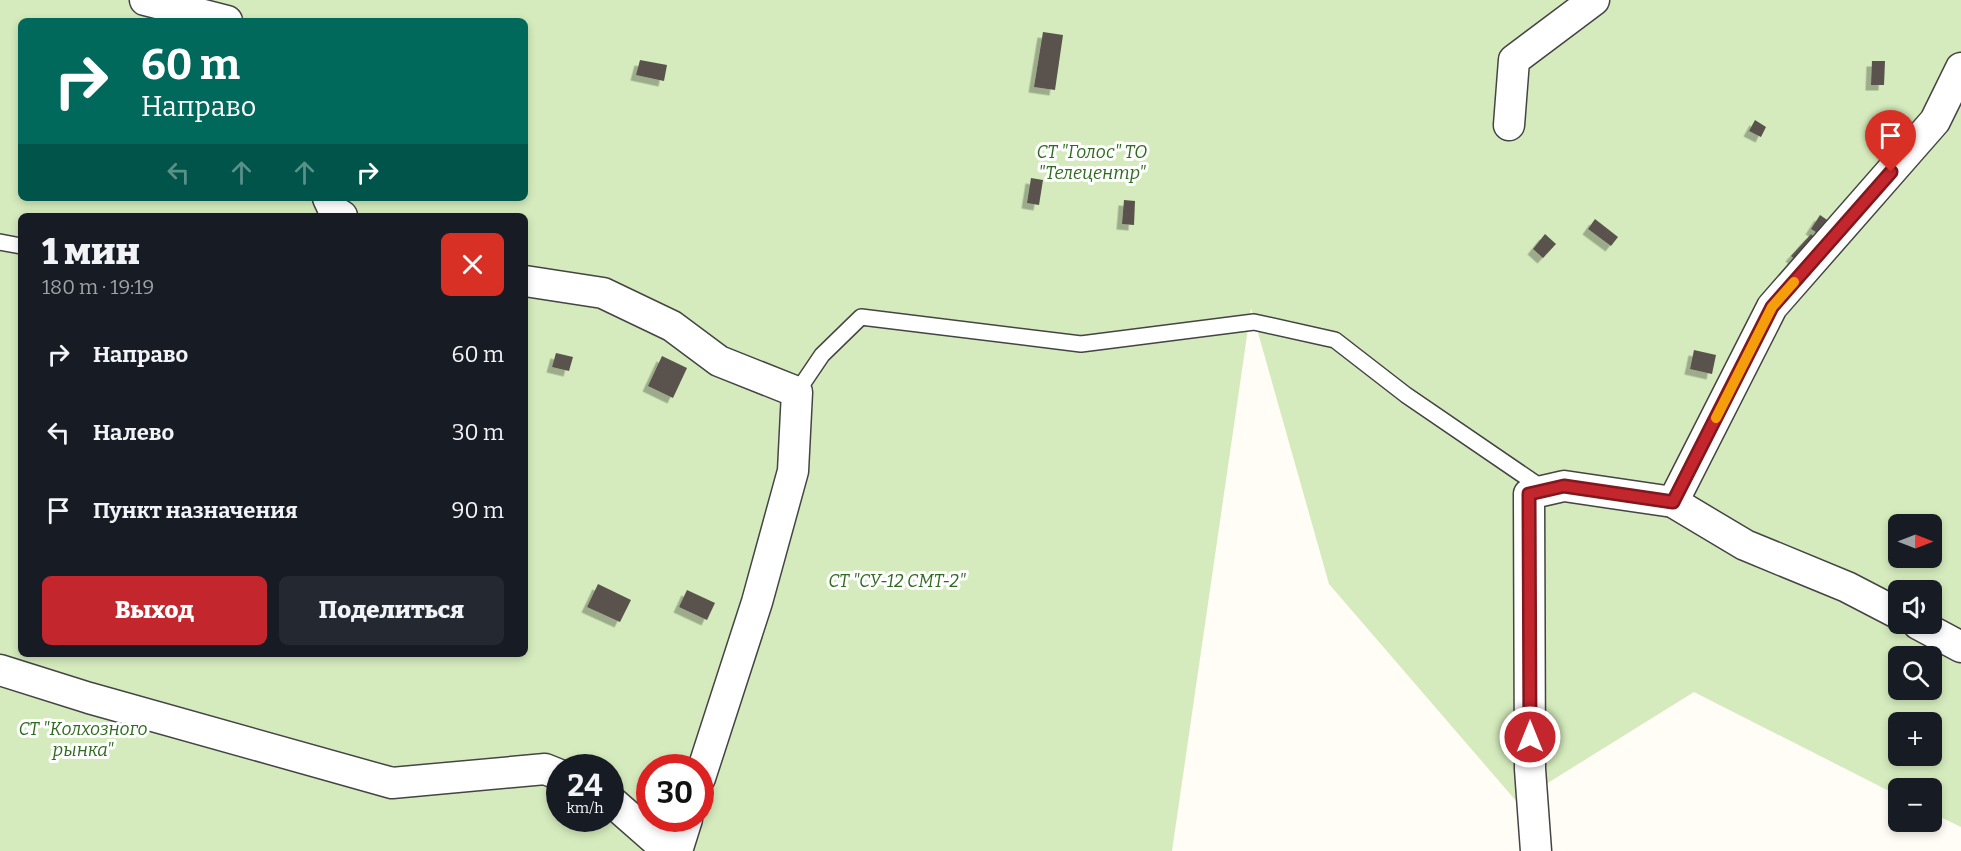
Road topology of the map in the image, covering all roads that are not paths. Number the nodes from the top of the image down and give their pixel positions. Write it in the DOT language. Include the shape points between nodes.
graph roads {
  1 [pos="145,0"];
  2 [pos="1594,0"];
  3 [pos="215,18"];
  4 [pos="1961,68"];
  5 [pos="1509,125"];
  6 [pos="0,242"];
  7 [pos="18,245"];
  8 [pos="528,281"];
  9 [pos="797,392"];
  10 [pos="1545,490"];
  11 [pos="1673,502"];
  12 [pos="1888,608"];
  13 [pos="1937,634"];
  14 [pos="1961,647"];
  15 [pos="0,670"];
  16 [pos="708,754"];
  17 [pos="546,770"];
  18 [pos="624,812"];
  19 [pos="683,832"];
  20 [pos="668,851"];
  21 [pos="677,851"];
  22 [pos="1536,851"];
  1 -- 3 [label="street"];
  2 -- 5 [label="street" via="1514,60"];
  4 -- 11 [label="street" via="1935,121 1772,307"];
  6 -- 7 [label="lane"];
  8 -- 9 [label="street" via="603,293 672,326 719,361"];
  9 -- 10 [label="lane" via="822,355 861,317 1081,344 1254,322 1335,340 1406,395"];
  9 -- 16 [label="street" via="793,471 757,602"];
  10 -- 11 [label="street" via="1564,486"];
  10 -- 22 [label="street" via="1529,494 1530,769"];
  11 -- 12 [label="street" via="1745,545"];
  13 -- 14 [label="street"];
  15 -- 17 [label="street" via="392,783"];
  18 -- 20 [label="street"];
  19 -- 21 [label="street"];
}
